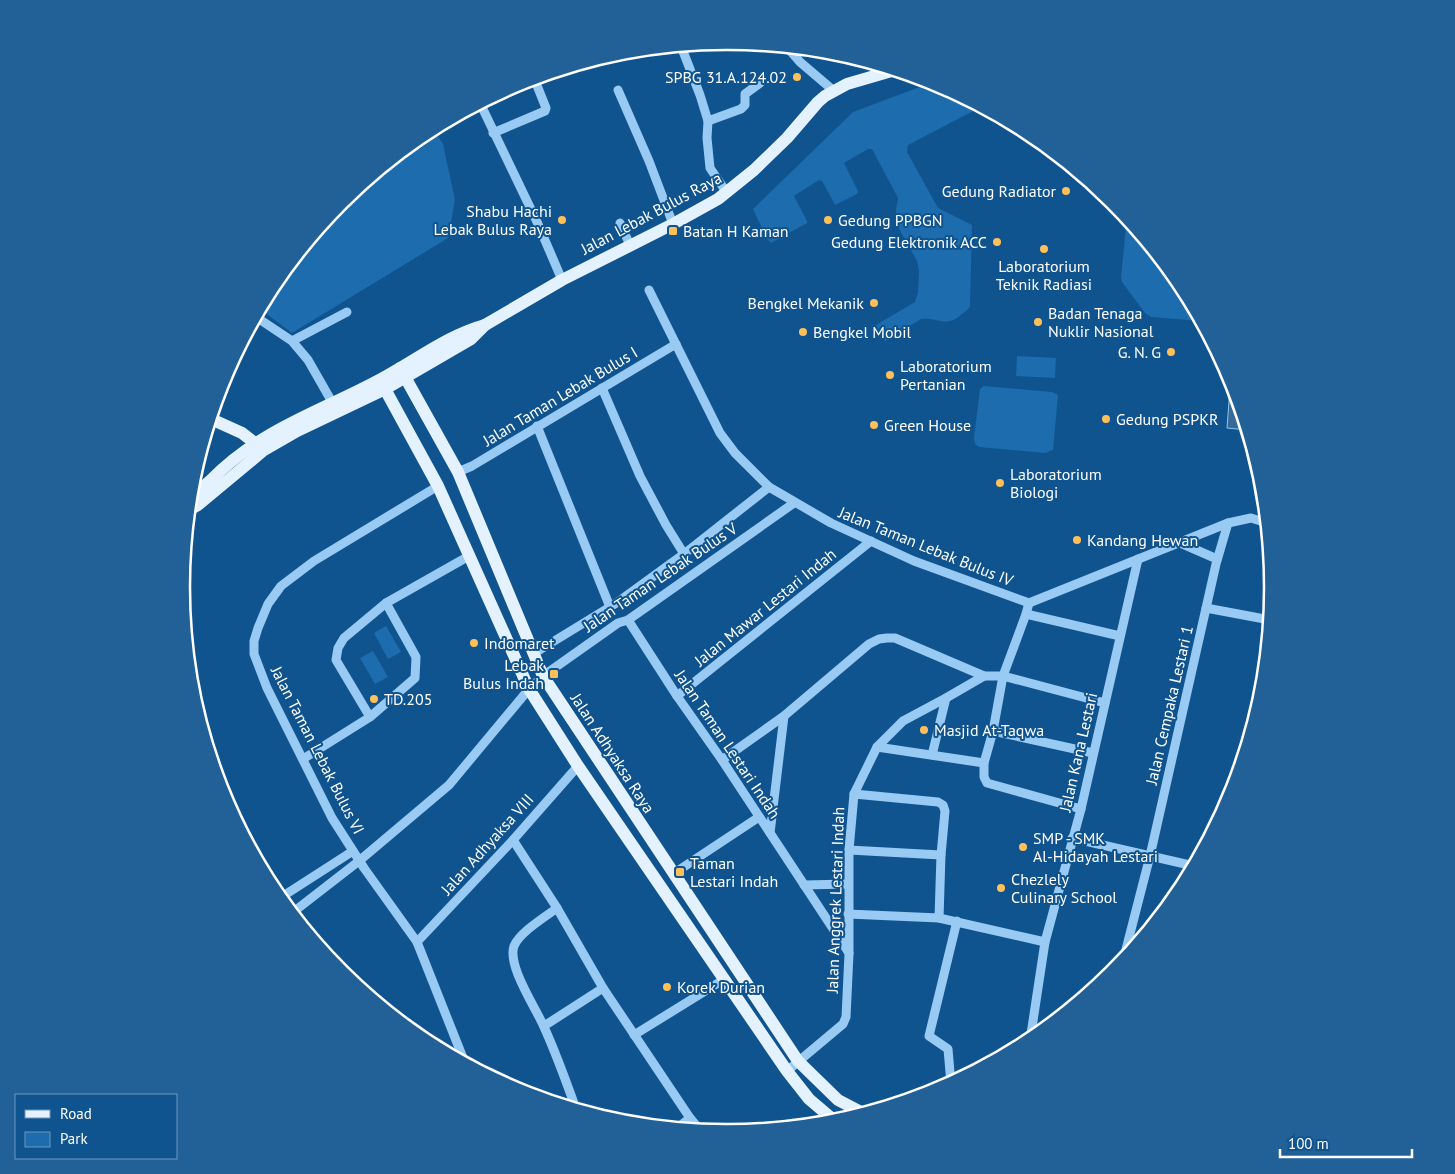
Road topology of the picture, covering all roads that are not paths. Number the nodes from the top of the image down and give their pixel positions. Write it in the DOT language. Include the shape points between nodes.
graph roads {
  1 [pos="683,52"];
  2 [pos="793,54"];
  3 [pos="883,73"];
  4 [pos="760,83"];
  5 [pos="537,85"];
  6 [pos="618,90"];
  7 [pos="834,90"];
  8 [pos="483,109"];
  9 [pos="708,121"];
  10 [pos="493,133"];
  11 [pos="727,193"];
  12 [pos="620,223"];
  13 [pos="673,224"];
  14 [pos="630,245"];
  15 [pos="562,280"];
  16 [pos="649,290"];
  17 [pos="347,312"];
  18 [pos="261,320"];
  19 [pos="292,341"];
  20 [pos="676,344"];
  21 [pos="403,372"];
  22 [pos="602,388"];
  23 [pos="385,389"];
  24 [pos="412,391"];
  25 [pos="332,402"];
  26 [pos="217,421"];
  27 [pos="537,426"];
  28 [pos="259,446"];
  29 [pos="458,472"];
  30 [pos="438,486"];
  31 [pos="769,487"];
  32 [pos="199,491"];
  33 [pos="794,503"];
  34 [pos="197,506"];
  35 [pos="1260,517"];
  36 [pos="1251,518"];
  37 [pos="1260,521"];
  38 [pos="1228,523"];
  39 [pos="871,541"];
  40 [pos="1178,542"];
  41 [pos="684,554"];
  42 [pos="469,556"];
  43 [pos="1138,559"];
  44 [pos="1217,560"];
  45 [pos="386,603"];
  46 [pos="1028,603"];
  47 [pos="610,607"];
  48 [pos="1206,608"];
  49 [pos="1026,614"];
  50 [pos="1263,619"];
  51 [pos="628,620"];
  52 [pos="1120,636"];
  53 [pos="533,654"];
  54 [pos="543,676"];
  55 [pos="984,676"];
  56 [pos="1003,676"];
  57 [pos="529,689"];
  58 [pos="677,696"];
  59 [pos="946,698"];
  60 [pos="1105,703"];
  61 [pos="784,716"];
  62 [pos="370,717"];
  63 [pos="993,731"];
  64 [pos="877,748"];
  65 [pos="1094,753"];
  66 [pos="932,754"];
  67 [pos="303,759"];
  68 [pos="722,760"];
  69 [pos="984,763"];
  70 [pos="578,766"];
  71 [pos="854,794"];
  72 [pos="1081,809"];
  73 [pos="759,818"];
  74 [pos="770,834"];
  75 [pos="1072,838"];
  76 [pos="513,840"];
  77 [pos="849,850"];
  78 [pos="353,851"];
  79 [pos="941,855"];
  80 [pos="1150,856"];
  81 [pos="359,861"];
  82 [pos="1187,865"];
  83 [pos="673,874"];
  84 [pos="848,884"];
  85 [pos="804,885"];
  86 [pos="287,894"];
  87 [pos="297,908"];
  88 [pos="557,908"];
  89 [pos="848,914"];
  90 [pos="938,918"];
  91 [pos="957,922"];
  92 [pos="417,942"];
  93 [pos="1045,942"];
  94 [pos="1127,945"];
  95 [pos="849,954"];
  96 [pos="724,980"];
  97 [pos="603,988"];
  98 [pos="544,1026"];
  99 [pos="1032,1029"];
  100 [pos="634,1035"];
  101 [pos="461,1053"];
  102 [pos="798,1061"];
  103 [pos="787,1071"];
  104 [pos="950,1075"];
  105 [pos="573,1101"];
  106 [pos="855,1109"];
  107 [pos="827,1115"];
  108 [pos="690,1118"];
  109 [pos="685,1122"];
  110 [pos="694,1123"];
  1 -- 9 [label="street"];
  2 -- 7 [label="street"];
  3 -- 7 [label="main road, Jalan Lebak Bulus Raya"];
  4 -- 9 [label="street" via="745,94 741,109"];
  5 -- 10 [label="street" via="546,111"];
  6 -- 13 [label="street"];
  7 -- 11 [label="main road, Jalan Lebak Bulus Raya"];
  8 -- 10 [label="street"];
  9 -- 11 [label="street" via="709,164"];
  10 -- 15 [label="street"];
  11 -- 13 [label="main road, Jalan Lebak Bulus Raya"];
  12 -- 14 [label="street"];
  13 -- 14 [label="main road, Jalan Lebak Bulus Raya"];
  14 -- 15 [label="main road, Jalan Lebak Bulus Raya"];
  15 -- 21 [label="main road, Jalan Lebak Bulus Raya" via="486,325 471,339"];
  16 -- 20 [label="street, Jalan Taman Lebak Bulus IV"];
  17 -- 19 [label="street"];
  18 -- 19 [label="street"];
  19 -- 25 [label="street" via="308,360"];
  20 -- 22 [label="street, Jalan Taman Lebak Bulus I"];
  20 -- 31 [label="street, Jalan Taman Lebak Bulus IV" via="720,433"];
  21 -- 23 [label="main road, Jalan Lebak Bulus Raya"];
  21 -- 24 [label="main road, Jalan Adhyaksa Raya"];
  22 -- 27 [label="street, Jalan Taman Lebak Bulus I"];
  22 -- 41 [label="street" via="640,476"];
  23 -- 24 [label="main road" via="393,393 398,389"];
  23 -- 25 [label="main road, Jalan Lebak Bulus Raya"];
  23 -- 28 [label="main road, Jalan Lebak Bulus Raya"];
  23 -- 30 [label="main road"];
  24 -- 29 [label="main road, Jalan Adhyaksa Raya"];
  25 -- 28 [label="main road, Jalan Lebak Bulus Raya" via="277,429"];
  26 -- 28 [label="main road"];
  27 -- 29 [label="street, Jalan Taman Lebak Bulus I"];
  27 -- 47 [label="street"];
  28 -- 32 [label="main road, Jalan Lebak Bulus Raya" via="217,473"];
  28 -- 34 [label="main road, Jalan Lebak Bulus Raya"];
  29 -- 53 [label="main road, Jalan Adhyaksa Raya"];
  30 -- 42 [label="main road"];
  30 -- 67 [label="street, Jalan Taman Lebak Bulus VI" via="314,561 281,586 268,604 254,641 254,654 267,688"];
  31 -- 33 [label="street, Jalan Taman Lebak Bulus IV"];
  31 -- 41 [label="street, Jalan Taman Lebak Bulus V"];
  33 -- 39 [label="street, Jalan Taman Lebak Bulus IV"];
  33 -- 51 [label="street, Jalan Taman Lebak Bulus V"];
  35 -- 36 [label="street"];
  36 -- 37 [label="street, Jalan Taman Lebak Bulus IV"];
  36 -- 38 [label="street, Jalan Taman Lebak Bulus IV"];
  38 -- 40 [label="street, Jalan Taman Lebak Bulus IV"];
  38 -- 44 [label="street, Jalan Cempaka Lestari 1"];
  39 -- 46 [label="street, Jalan Taman Lebak Bulus IV" via="914,561"];
  39 -- 58 [label="street, Jalan Mawar Lestari Indah"];
  40 -- 43 [label="street, Jalan Taman Lebak Bulus IV"];
  40 -- 44 [label="street"];
  41 -- 47 [label="street, Jalan Taman Lebak Bulus V"];
  42 -- 45 [label="street"];
  42 -- 57 [label="main road"];
  43 -- 46 [label="street, Jalan Taman Lebak Bulus IV"];
  43 -- 52 [label="street, Jalan Kana Lestari"];
  44 -- 48 [label="street, Jalan Cempaka Lestari 1"];
  45 -- 62 [label="street" via="416,657 416,672 415,678"];
  45 -- 62 [label="street" via="344,638 336,655"];
  46 -- 49 [label="street"];
  47 -- 53 [label="street, Jalan Taman Lebak Bulus V"];
  48 -- 50 [label="street"];
  48 -- 80 [label="street, Jalan Cempaka Lestari 1"];
  49 -- 52 [label="street"];
  49 -- 56 [label="street"];
  51 -- 54 [label="street, Jalan Taman Lebak Bulus V"];
  51 -- 58 [label="street, Jalan Taman Lestari Indah"];
  52 -- 60 [label="street, Jalan Kana Lestari"];
  53 -- 54 [label="main road, Jalan Adhyaksa Raya"];
  54 -- 57 [label="street, Jalan Taman Lebak Bulus V"];
  54 -- 83 [label="main road, Jalan Adhyaksa Raya"];
  55 -- 56 [label="street"];
  55 -- 59 [label="street, Jalan Anggrek Lestari Indah"];
  55 -- 61 [label="street" via="895,638 887,638 869,644"];
  56 -- 60 [label="street"];
  56 -- 63 [label="street"];
  57 -- 70 [label="main road"];
  57 -- 81 [label="street" via="449,785"];
  58 -- 68 [label="street, Jalan Taman Lestari Indah"];
  59 -- 64 [label="street, Jalan Anggrek Lestari Indah" via="903,720"];
  59 -- 66 [label="street"];
  60 -- 65 [label="street, Jalan Kana Lestari"];
  61 -- 68 [label="street"];
  61 -- 74 [label="street"];
  62 -- 67 [label="street"];
  63 -- 65 [label="street"];
  63 -- 69 [label="street"];
  64 -- 66 [label="street"];
  64 -- 71 [label="street, Jalan Anggrek Lestari Indah"];
  65 -- 72 [label="street, Jalan Kana Lestari"];
  66 -- 69 [label="street"];
  67 -- 78 [label="street, Jalan Taman Lebak Bulus VI" via="332,818"];
  68 -- 73 [label="street, Jalan Taman Lestari Indah"];
  69 -- 72 [label="street" via="987,784"];
  70 -- 76 [label="street, Jalan Adhyaksa VIII"];
  70 -- 96 [label="main road"];
  71 -- 77 [label="street, Jalan Anggrek Lestari Indah"];
  71 -- 79 [label="street" via="943,805"];
  72 -- 75 [label="street, Jalan Kana Lestari"];
  73 -- 74 [label="street, Jalan Taman Lestari Indah"];
  73 -- 83 [label="street"];
  74 -- 85 [label="street, Jalan Taman Lestari Indah"];
  75 -- 80 [label="street"];
  75 -- 93 [label="street, Jalan Kana Lestari"];
  76 -- 88 [label="street"];
  76 -- 92 [label="street, Jalan Adhyaksa VIII"];
  77 -- 79 [label="street"];
  77 -- 84 [label="street, Jalan Anggrek Lestari Indah"];
  78 -- 81 [label="street, Jalan Taman Lebak Bulus VI"];
  78 -- 86 [label="street, Jalan Taman Lebak Bulus VI"];
  79 -- 90 [label="street"];
  80 -- 82 [label="street"];
  80 -- 94 [label="street, Jalan Cempaka Lestari 1"];
  81 -- 87 [label="street"];
  81 -- 92 [label="street, Jalan Taman Lebak Bulus VI"];
  83 -- 102 [label="main road, Jalan Adhyaksa Raya"];
  84 -- 85 [label="street"];
  84 -- 89 [label="street, Jalan Anggrek Lestari Indah"];
  85 -- 95 [label="street, Jalan Taman Lestari Indah"];
  88 -- 97 [label="street"];
  88 -- 98 [label="street" via="520,937 514,947 513,958 520,982"];
  89 -- 90 [label="street"];
  89 -- 95 [label="street, Jalan Anggrek Lestari Indah"];
  90 -- 91 [label="street"];
  91 -- 93 [label="street"];
  91 -- 104 [label="street" via="929,1036 948,1049"];
  92 -- 101 [label="street, Jalan Taman Lebak Bulus VI"];
  93 -- 99 [label="street, Jalan Kana Lestari"];
  95 -- 102 [label="street, Jalan Anggrek Lestari Indah" via="843,1024"];
  96 -- 100 [label="street"];
  96 -- 103 [label="main road"];
  97 -- 98 [label="street"];
  97 -- 100 [label="street"];
  98 -- 105 [label="street"];
  100 -- 108 [label="street"];
  102 -- 103 [label="street, Jalan Anggrek Lestari Indah"];
  102 -- 106 [label="main road, Jalan Adhyaksa Raya" via="838,1100"];
  103 -- 107 [label="main road" via="809,1099"];
  108 -- 109 [label="street"];
  108 -- 110 [label="street"];
}
